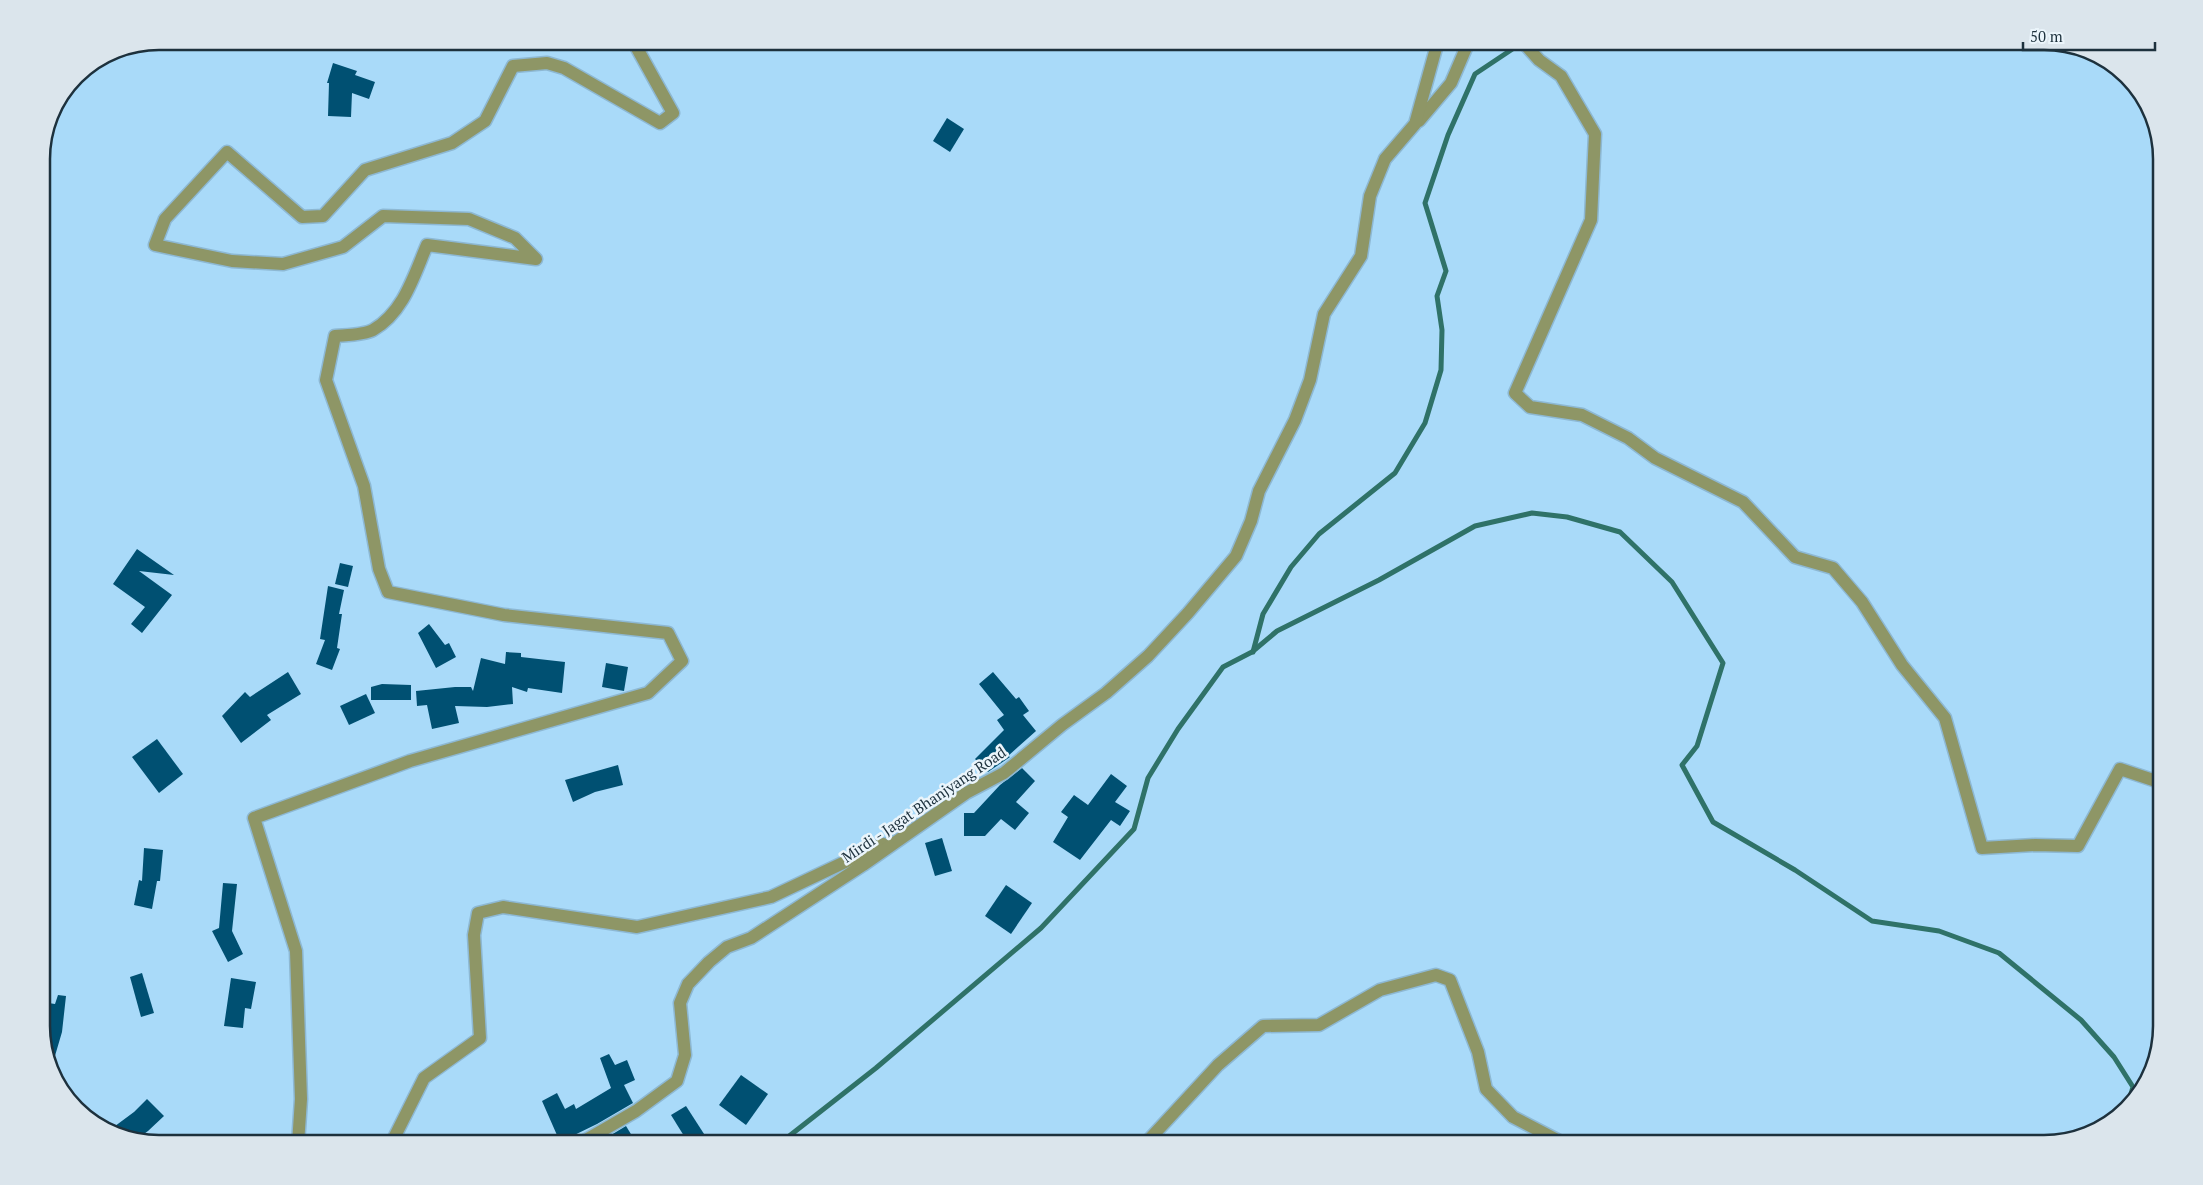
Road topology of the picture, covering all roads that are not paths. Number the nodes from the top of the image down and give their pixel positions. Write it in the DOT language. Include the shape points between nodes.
graph roads {
  1 [pos="638,50"];
  2 [pos="1436,50"];
  3 [pos="1465,50"];
  4 [pos="1530,50"];
  5 [pos="1415,124"];
  6 [pos="2153,780"];
  7 [pos="917,828"];
  8 [pos="299,1135"];
  9 [pos="396,1135"];
  10 [pos="595,1135"];
  11 [pos="1153,1135"];
  12 [pos="1548,1135"];
  1 -- 8 [label="street" via="673,113 660,122 564,68 547,64 513,66 485,121 452,143 365,170 323,216 302,217 227,152 166,219 156,245 232,261 283,264 343,247 383,216 470,219 515,238 536,259 427,245 406,296 392,314 372,331 335,336 326,380 364,486 379,569 388,592 504,615 668,632 682,660 648,693 410,761 254,818 296,951 301,1099"];
  2 -- 5 [label="street, Mirdi - Jagat Bhanjyang Road"];
  3 -- 5 [label="street" via="1451,83"];
  4 -- 6 [label="street" via="1561,76 1595,134 1591,220 1515,393 1530,407 1582,415 1628,438 1655,458 1743,502 1795,557 1833,568 1862,602 1902,665 1945,718 1982,848 2078,846 2120,769"];
  5 -- 7 [label="street, Mirdi - Jagat Bhanjyang Road" via="1385,159 1370,196 1361,256 1324,314 1310,380 1259,491 1236,556 1161,642 1106,693 1004,774 966,792"];
  7 -- 9 [label="street" via="771,897 637,928 503,907 478,913 474,935 480,1038 424,1078"];
  7 -- 10 [label="street, Mirdi - Jagat Bhanjyang Road" via="751,938 727,947 708,962 688,984 680,1003 685,1055 677,1081 636,1111"];
  11 -- 12 [label="street" via="1218,1065 1263,1026 1319,1025 1380,990 1436,975 1450,980 1478,1052 1486,1088 1513,1117"];
}
